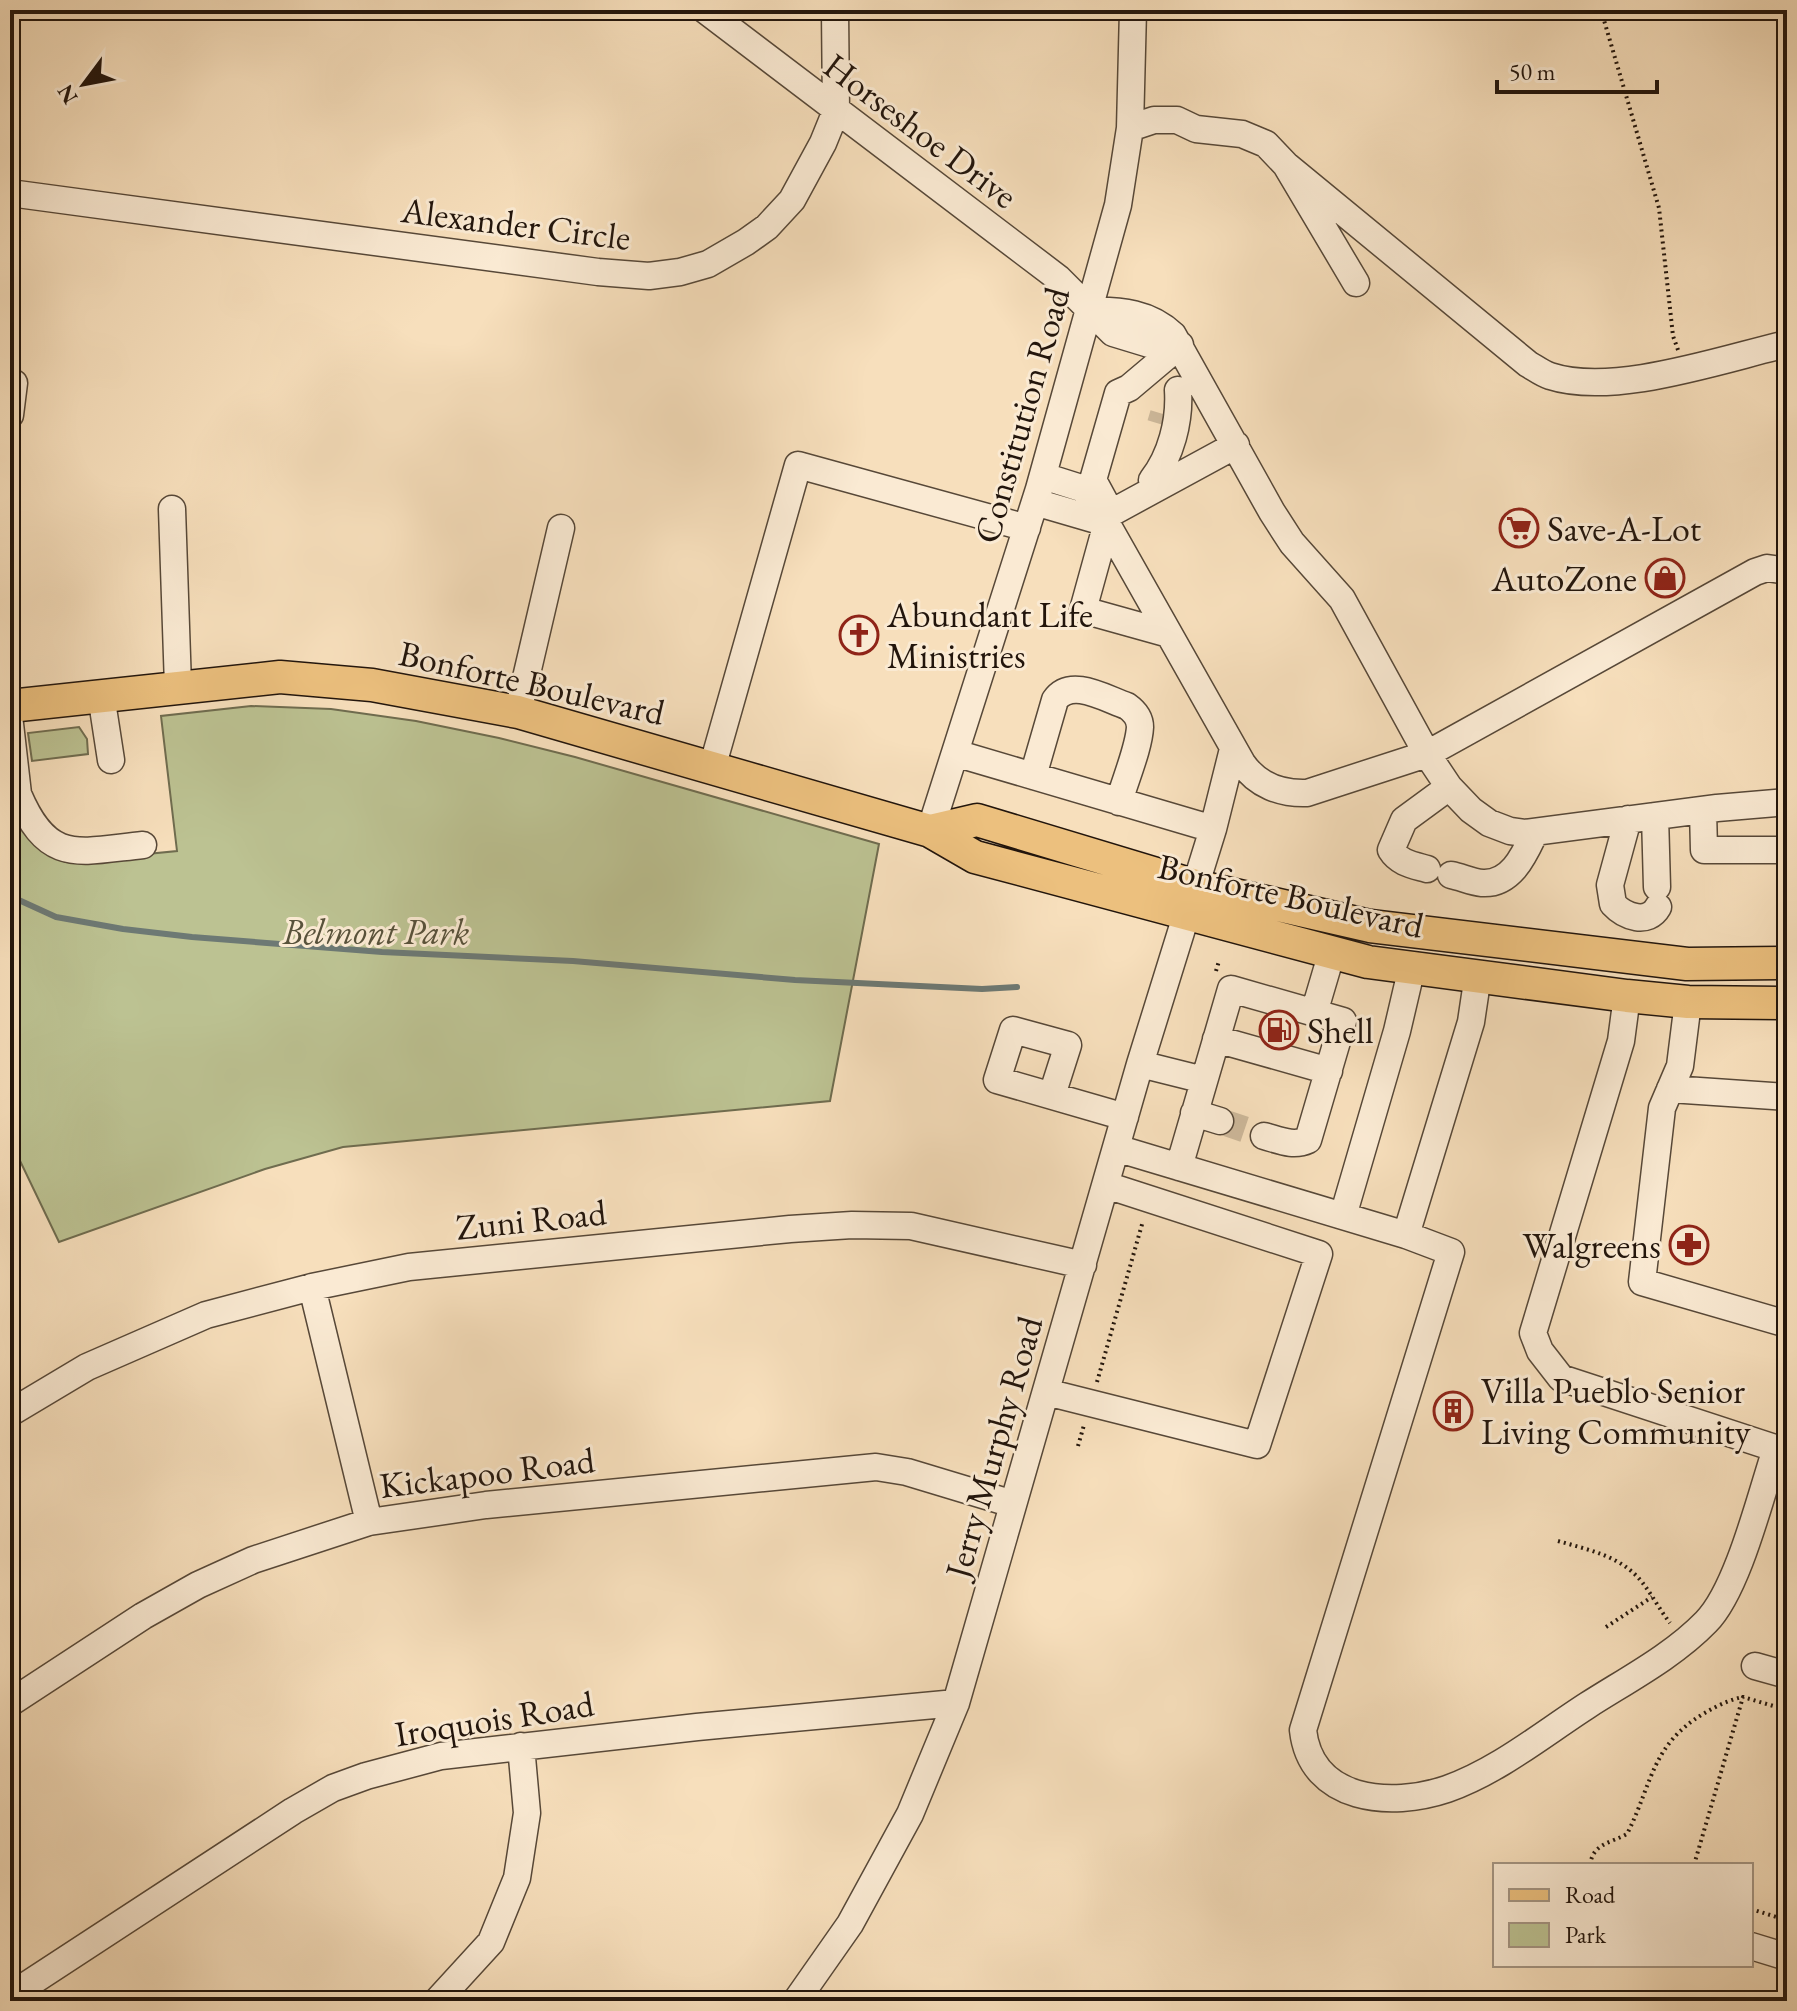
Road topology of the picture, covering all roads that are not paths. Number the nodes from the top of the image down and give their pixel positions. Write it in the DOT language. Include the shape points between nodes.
graph roads {
  1 [pos="705,10"];
  2 [pos="835,10"];
  3 [pos="1133,10"];
  4 [pos="836,111"];
  5 [pos="1130,128"];
  6 [pos="1286,165"];
  7 [pos="10,193"];
  8 [pos="1356,283"];
  9 [pos="1090,311"];
  10 [pos="1787,344"];
  11 [pos="1180,345"];
  12 [pos="1187,381"];
  13 [pos="10,382"];
  14 [pos="10,415"];
  15 [pos="1236,445"];
  16 [pos="1043,476"];
  17 [pos="1151,486"];
  18 [pos="1035,502"];
  19 [pos="172,509"];
  20 [pos="1109,518"];
  21 [pos="561,528"];
  22 [pos="1027,528"];
  23 [pos="1787,571"];
  24 [pos="1169,634"];
  25 [pos="178,686"];
  26 [pos="101,695"];
  27 [pos="10,706"];
  28 [pos="518,712"];
  29 [pos="10,724"];
  30 [pos="1233,749"];
  31 [pos="955,753"];
  32 [pos="1427,754"];
  33 [pos="111,760"];
  34 [pos="712,768"];
  35 [pos="1033,776"];
  36 [pos="1449,787"];
  37 [pos="14,794"];
  38 [pos="1119,802"];
  39 [pos="1787,802"];
  40 [pos="1703,810"];
  41 [pos="1655,816"];
  42 [pos="1628,819"];
  43 [pos="1213,829"];
  44 [pos="930,831"];
  45 [pos="1535,832"];
  46 [pos="143,845"];
  47 [pos="1787,850"];
  48 [pos="1192,900"];
  49 [pos="1332,952"];
  50 [pos="1787,963"];
  51 [pos="1412,967"];
  52 [pos="1478,975"];
  53 [pos="1627,996"];
  54 [pos="1688,1002"];
  55 [pos="1787,1003"];
  56 [pos="1314,1013"];
  57 [pos="1216,1039"];
  58 [pos="1140,1064"];
  59 [pos="1329,1071"];
  60 [pos="1204,1080"];
  61 [pos="1670,1089"];
  62 [pos="1052,1095"];
  63 [pos="1787,1097"];
  64 [pos="1125,1117"];
  65 [pos="1264,1136"];
  66 [pos="1116,1148"];
  67 [pos="1179,1167"];
  68 [pos="1106,1185"];
  69 [pos="1343,1216"];
  70 [pos="1406,1235"];
  71 [pos="1083,1265"];
  72 [pos="312,1287"];
  73 [pos="1787,1324"];
  74 [pos="1046,1392"];
  75 [pos="10,1413"];
  76 [pos="1781,1450"];
  77 [pos="1013,1504"];
  78 [pos="369,1522"];
  79 [pos="1755,1666"];
  80 [pos="1787,1675"];
  81 [pos="10,1703"];
  82 [pos="956,1703"];
  83 [pos="521,1746"];
  84 [pos="1753,1947"];
  85 [pos="1787,1957"];
  86 [pos="10,1996"];
  87 [pos="437,2001"];
  88 [pos="796,2001"];
  1 -- 4 [label="street, Horseshoe Drive"];
  2 -- 4 [label="street, Alexander Circle"];
  3 -- 5 [label="street, Constitution Road"];
  4 -- 7 [label="street, Alexander Circle" via="792,200 767,227 708,264 649,276"];
  4 -- 9 [label="street, Horseshoe Drive" via="1058,278"];
  5 -- 6 [label="street" via="1177,120 1196,129 1242,134 1266,144"];
  5 -- 9 [label="street, Constitution Road" via="1118,205"];
  6 -- 8 [label="street"];
  6 -- 10 [label="street" via="1516,355 1549,376 1610,381"];
  9 -- 11 [label="street" via="1121,310 1147,318"];
  9 -- 16 [label="street, Constitution Road"];
  11 -- 12 [label="street"];
  11 -- 20 [label="street" via="1118,393 1093,480"];
  12 -- 15 [label="street"];
  12 -- 17 [label="street" via="1163,466"];
  12 -- 17 [label="street" via="1165,405 1150,461"];
  13 -- 14 [label="street"];
  15 -- 17 [label="street"];
  15 -- 32 [label="street" via="1292,543 1342,599"];
  16 -- 18 [label="street, Constitution Road"];
  16 -- 20 [label="street" via="1081,488"];
  17 -- 20 [label="street"];
  18 -- 20 [label="street"];
  18 -- 22 [label="street, Constitution Road"];
  19 -- 25 [label="street"];
  20 -- 24 [label="street"];
  20 -- 24 [label="street" via="1083,610"];
  21 -- 28 [label="street"];
  22 -- 31 [label="street, Constitution Road"];
  22 -- 34 [label="street" via="798,465"];
  23 -- 32 [label="street" via="1755,572"];
  24 -- 30 [label="street"];
  25 -- 26 [label="main road, Bonforte Boulevard"];
  25 -- 28 [label="main road, Bonforte Boulevard" via="280,677 372,685"];
  26 -- 27 [label="main road, Bonforte Boulevard"];
  26 -- 33 [label="street"];
  28 -- 34 [label="main road, Bonforte Boulevard"];
  29 -- 37 [label="street"];
  30 -- 32 [label="street" via="1252,778 1295,793"];
  30 -- 43 [label="street, Jerry Murphy Road"];
  31 -- 35 [label="street"];
  31 -- 44 [label="street, Constitution Road"];
  32 -- 36 [label="street"];
  34 -- 44 [label="main road, Bonforte Boulevard"];
  35 -- 38 [label="street"];
  35 -- 38 [label="street" via="1055,700 1064,691 1078,689 1127,706 1139,722"];
  36 -- 45 [label="street" via="1489,823"];
  36 -- 45 [label="street" via="1404,820 1391,850 1395,857 1484,883 1511,872"];
  37 -- 46 [label="street" via="46,840 61,848"];
  38 -- 43 [label="street"];
  39 -- 40 [label="street"];
  40 -- 41 [label="street"];
  40 -- 47 [label="street" via="1704,850"];
  41 -- 42 [label="street"];
  41 -- 42 [label="street" via="1658,897 1654,915 1648,918 1627,915 1613,904 1610,885"];
  42 -- 45 [label="street"];
  43 -- 48 [label="street, Jerry Murphy Road"];
  44 -- 48 [label="main road, Bonforte Boulevard" via="975,857"];
  48 -- 49 [label="main road, Bonforte Boulevard"];
  48 -- 50 [label="main road, Bonforte Boulevard" via="1687,964"];
  48 -- 58 [label="street, Jerry Murphy Road"];
  49 -- 51 [label="main road, Bonforte Boulevard"];
  49 -- 56 [label="street"];
  51 -- 52 [label="main road, Bonforte Boulevard"];
  51 -- 69 [label="street"];
  52 -- 53 [label="main road, Bonforte Boulevard"];
  52 -- 70 [label="street" via="1471,1022"];
  53 -- 54 [label="main road, Bonforte Boulevard"];
  53 -- 76 [label="street" via="1621,1041 1533,1333 1561,1378"];
  54 -- 55 [label="main road, Bonforte Boulevard"];
  54 -- 61 [label="street" via="1680,1066"];
  56 -- 57 [label="street" via="1231,989"];
  56 -- 59 [label="street" via="1343,1021"];
  57 -- 59 [label="street"];
  57 -- 60 [label="street"];
  58 -- 60 [label="street"];
  58 -- 64 [label="street, Jerry Murphy Road"];
  59 -- 65 [label="street" via="1308,1140 1300,1144"];
  60 -- 67 [label="street" via="1207,1117"];
  61 -- 63 [label="street"];
  61 -- 73 [label="street" via="1662,1108 1642,1282"];
  62 -- 64 [label="street"];
  64 -- 66 [label="street, Jerry Murphy Road"];
  66 -- 67 [label="street"];
  66 -- 68 [label="street, Jerry Murphy Road"];
  67 -- 69 [label="street"];
  68 -- 71 [label="street, Jerry Murphy Road"];
  68 -- 74 [label="street" via="1319,1254 1257,1445"];
  69 -- 70 [label="street"];
  70 -- 76 [label="street" via="1451,1252 1303,1730 1312,1761 1343,1791 1395,1797 1446,1789 1496,1765 1684,1641 1708,1621 1731,1583"];
  71 -- 72 [label="street, Zuni Road" via="911,1226 852,1225 409,1267"];
  71 -- 74 [label="street, Jerry Murphy Road"];
  72 -- 75 [label="street, Zuni Road" via="206,1315 87,1367"];
  72 -- 78 [label="street"];
  74 -- 77 [label="street, Jerry Murphy Road"];
  77 -- 78 [label="street, Kickapoo Road" via="876,1467 486,1505"];
  77 -- 82 [label="street, Jerry Murphy Road"];
  78 -- 81 [label="street, Kickapoo Road" via="253,1560 198,1585"];
  79 -- 80 [label="street"];
  82 -- 83 [label="street, Iroquois Road"];
  82 -- 88 [label="street, Jerry Murphy Road" via="910,1814 850,1924"];
  83 -- 86 [label="street, Iroquois Road" via="441,1756 333,1788"];
  83 -- 87 [label="street" via="527,1813 517,1878 491,1942"];
  84 -- 85 [label="street"];
}
